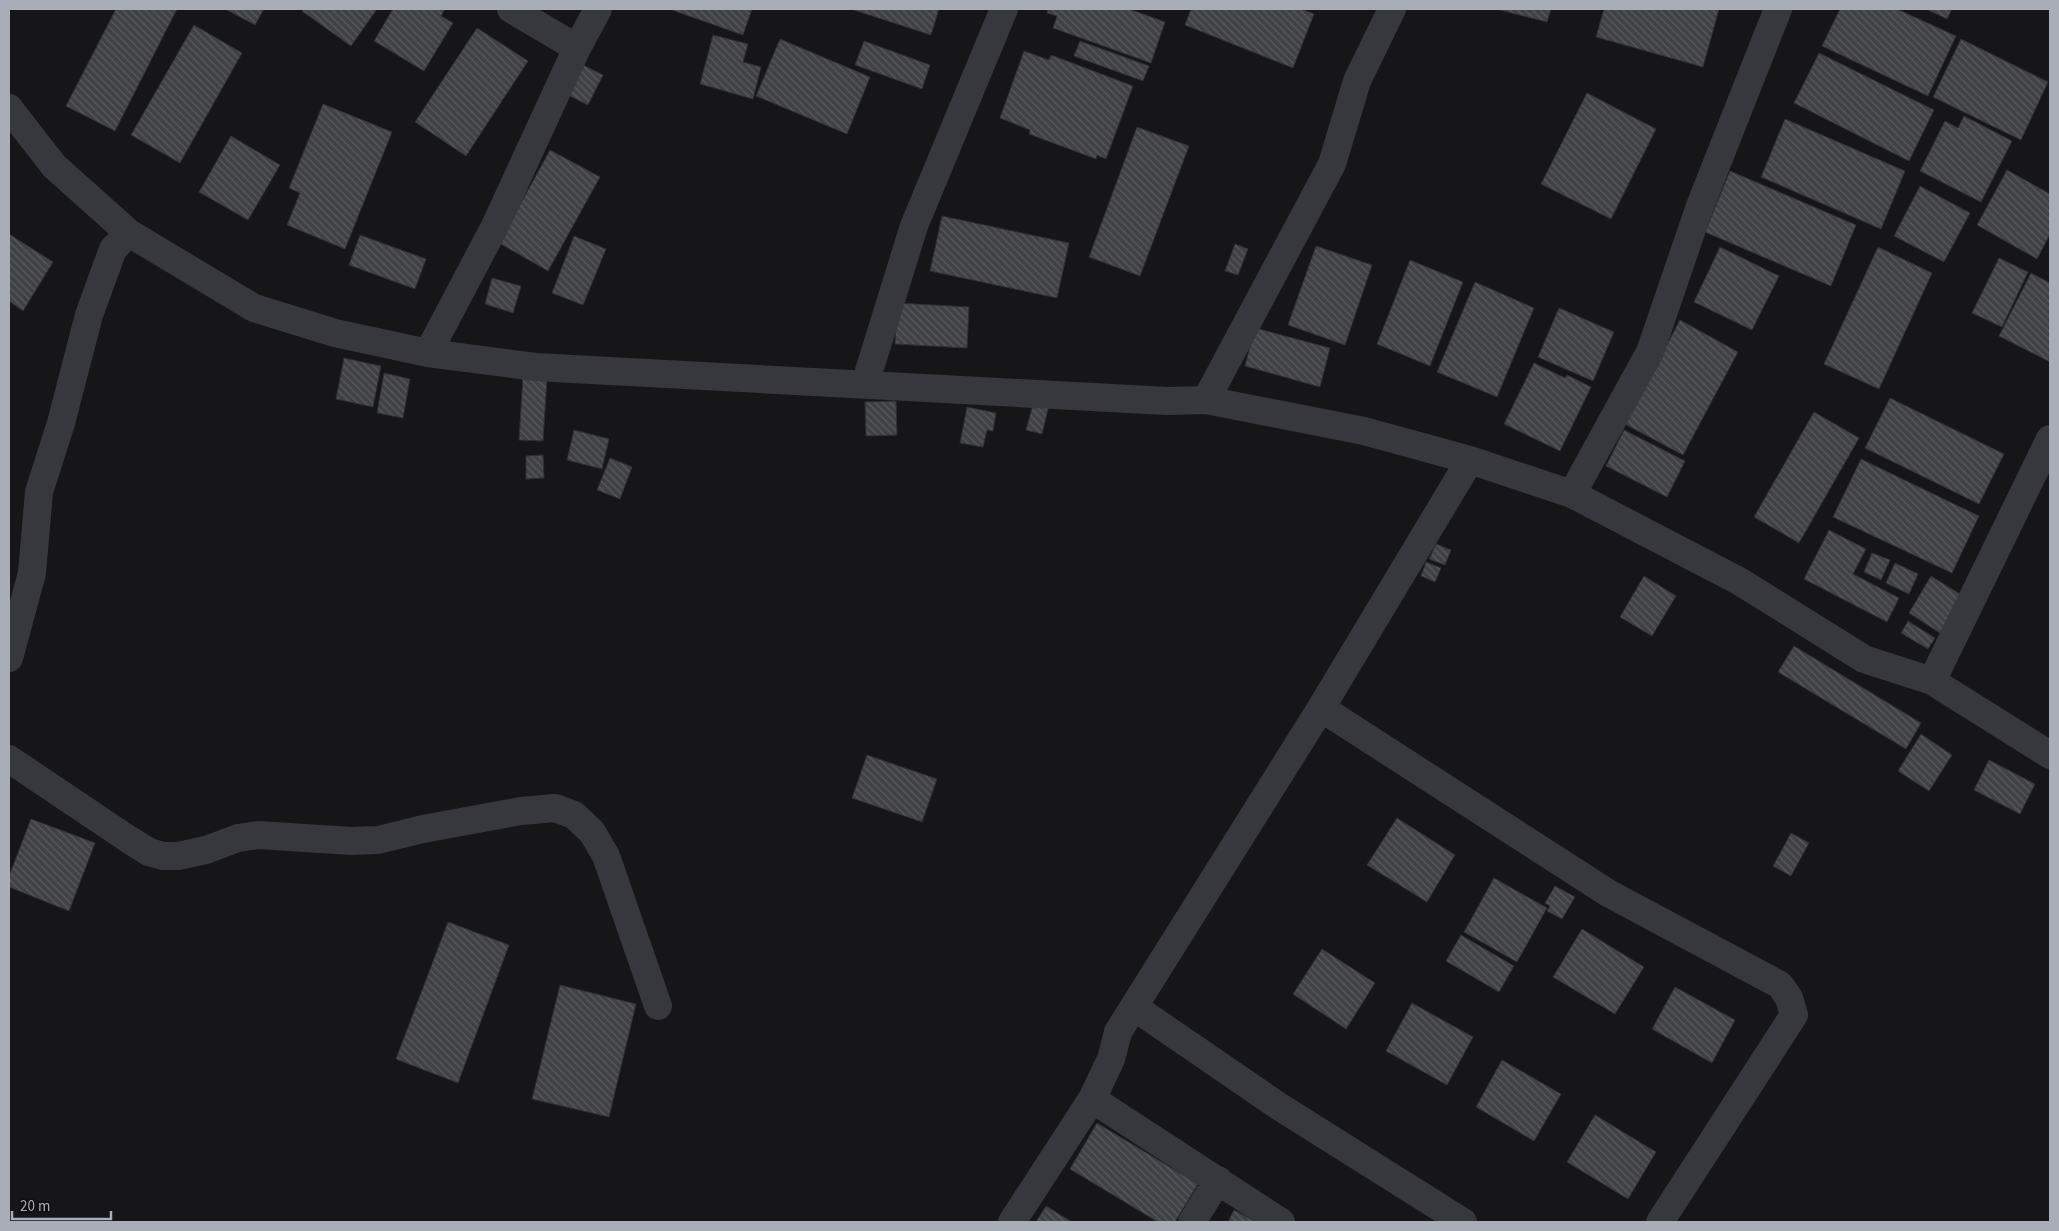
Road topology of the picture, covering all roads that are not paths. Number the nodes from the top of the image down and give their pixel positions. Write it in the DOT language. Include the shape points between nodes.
graph roads {
  1 [pos="511,9"];
  2 [pos="598,9"];
  3 [pos="1004,9"];
  4 [pos="1392,9"];
  5 [pos="1778,9"];
  6 [pos="578,48"];
  7 [pos="9,108"];
  8 [pos="129,233"];
  9 [pos="428,353"];
  10 [pos="865,384"];
  11 [pos="1206,400"];
  12 [pos="2050,439"];
  13 [pos="1470,460"];
  14 [pos="1572,494"];
  15 [pos="9,658"];
  16 [pos="1932,681"];
  17 [pos="1321,708"];
  18 [pos="2050,755"];
  19 [pos="9,759"];
  20 [pos="658,1006"];
  21 [pos="1134,1007"];
  22 [pos="1092,1099"];
  23 [pos="1218,1180"];
  24 [pos="1012,1222"];
  25 [pos="1192,1222"];
  26 [pos="1281,1222"];
  27 [pos="1463,1222"];
  28 [pos="1660,1222"];
  1 -- 6 [label="street"];
  2 -- 6 [label="street"];
  3 -- 10 [label="street" via="914,226"];
  4 -- 11 [label="street" via="1358,81 1332,164"];
  5 -- 14 [label="street" via="1700,206 1650,352"];
  6 -- 9 [label="street" via="495,226"];
  7 -- 8 [label="street" via="54,166"];
  8 -- 9 [label="street" via="254,308 335,333"];
  8 -- 15 [label="street" via="113,249 89,316 39,492 32,573"];
  9 -- 10 [label="street" via="535,367"];
  10 -- 11 [label="street" via="1167,401"];
  11 -- 13 [label="street" via="1364,431"];
  12 -- 16 [label="street"];
  13 -- 14 [label="street"];
  13 -- 17 [label="street"];
  14 -- 16 [label="street" via="1739,582 1864,659"];
  16 -- 18 [label="street"];
  17 -- 21 [label="street"];
  17 -- 28 [label="street" via="1608,893 1780,985 1789,998 1794,1015"];
  19 -- 20 [label="street" via="128,839 149,852 163,856 206,850 238,838 258,835 378,840 423,828 522,811 555,808 574,815 592,832 606,856"];
  21 -- 22 [label="street" via="1118,1032 1112,1059"];
  21 -- 27 [label="street" via="1277,1105"];
  22 -- 23 [label="street"];
  22 -- 24 [label="street"];
  23 -- 25 [label="street"];
  23 -- 26 [label="street"];
}
